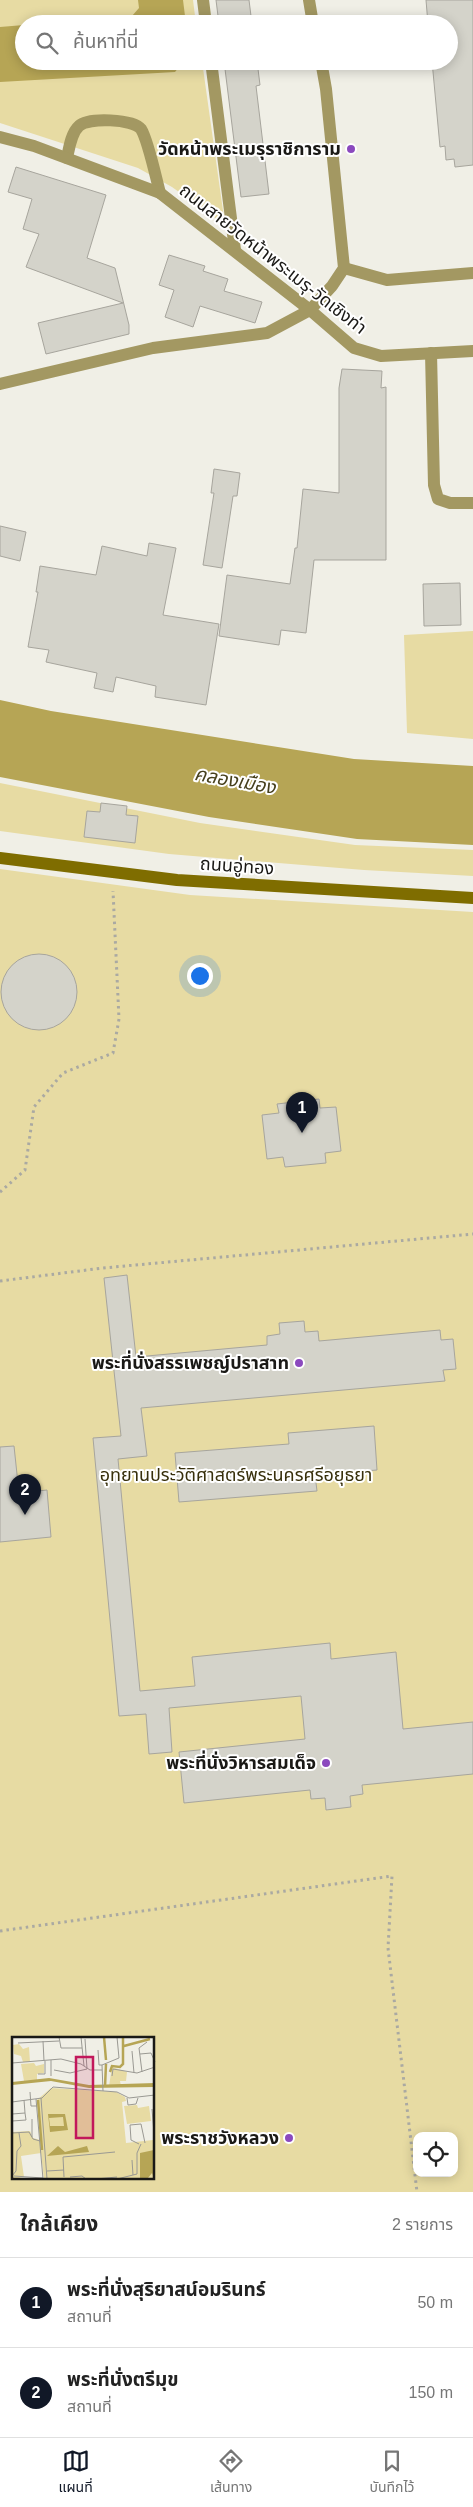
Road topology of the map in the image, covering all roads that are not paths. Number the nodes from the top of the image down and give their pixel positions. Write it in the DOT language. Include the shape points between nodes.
graph roads {
  1 [pos="203,0"];
  2 [pos="308,0"];
  3 [pos="205,15"];
  4 [pos="311,15"];
  5 [pos="212,70"];
  6 [pos="323,70"];
  7 [pos="0,137"];
  8 [pos="67,158"];
  9 [pos="160,193"];
  10 [pos="235,250"];
  11 [pos="344,268"];
  12 [pos="473,273"];
  13 [pos="310,310"];
  14 [pos="473,351"];
  15 [pos="431,353"];
  16 [pos="0,384"];
  17 [pos="473,503"];
  18 [pos="0,858"];
  19 [pos="473,898"];
  1 -- 3 [label="street"];
  2 -- 4 [label="street"];
  5 -- 10 [label="street"];
  6 -- 11 [label="street"];
  7 -- 8 [label="street, ถนนสายวัดหน้าพระเมรุ-วัดเชิงท่า"];
  8 -- 9 [label="street, ถนนสายวัดหน้าพระเมรุ-วัดเชิงท่า"];
  8 -- 9 [label="street" via="74,132 80,125 89,121 131,122 141,129"];
  9 -- 10 [label="street, ถนนสายวัดหน้าพระเมรุ-วัดเชิงท่า"];
  10 -- 13 [label="street, ถนนสายวัดหน้าพระเมรุ-วัดเชิงท่า"];
  11 -- 12 [label="street" via="387,280"];
  11 -- 13 [label="street"];
  13 -- 15 [label="street, ถนนสายวัดหน้าพระเมรุ-วัดเชิงท่า" via="354,348 381,356"];
  13 -- 16 [label="street" via="268,333 153,348"];
  14 -- 15 [label="street, ถนนสายวัดหน้าพระเมรุ-วัดเชิงท่า"];
  15 -- 17 [label="street" via="434,485 438,499 450,503"];
  18 -- 19 [label="main road, ถนนอู่ทอง" via="177,880"];
}
